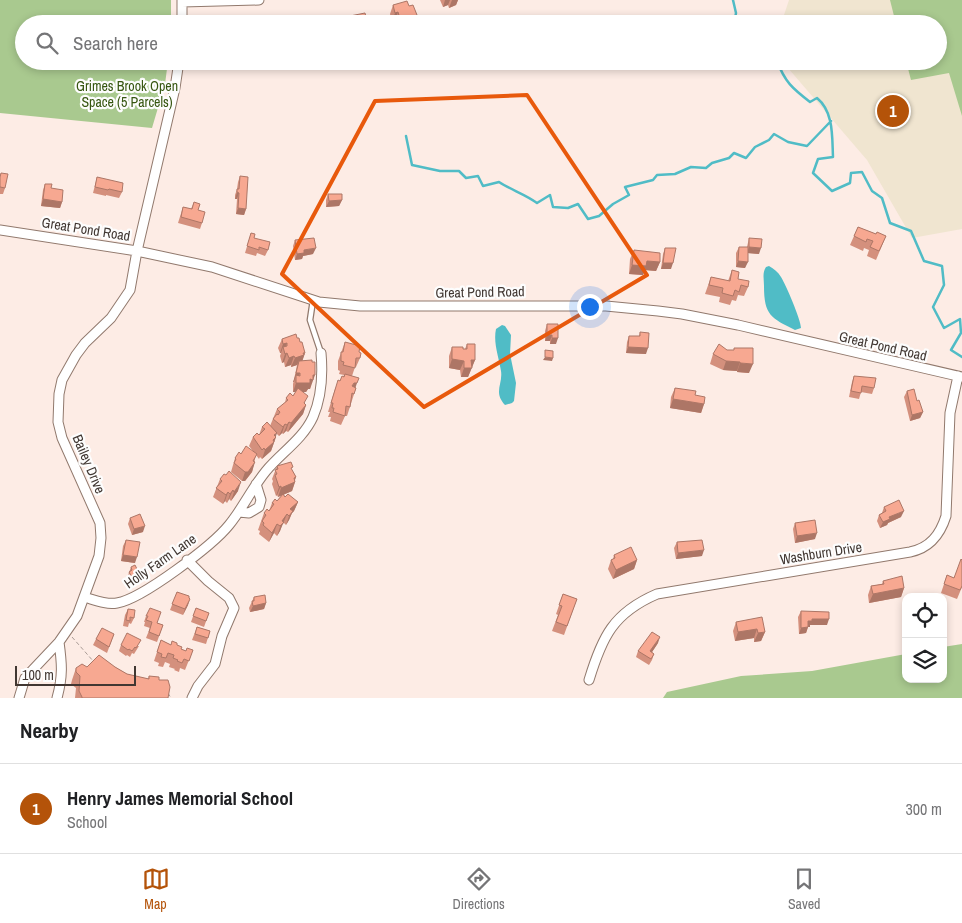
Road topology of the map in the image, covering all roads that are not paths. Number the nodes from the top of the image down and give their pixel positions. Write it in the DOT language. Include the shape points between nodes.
graph roads {
  1 [pos="259,0"];
  2 [pos="182,1"];
  3 [pos="182,15"];
  4 [pos="178,70"];
  5 [pos="0,230"];
  6 [pos="137,251"];
  7 [pos="313,300"];
  8 [pos="321,353"];
  9 [pos="960,377"];
  10 [pos="256,484"];
  11 [pos="239,512"];
  12 [pos="187,560"];
  13 [pos="84,597"];
  14 [pos="59,642"];
  15 [pos="589,680"];
  16 [pos="19,698"];
  17 [pos="57,698"];
  18 [pos="192,698"];
  1 -- 2 [label="street"];
  2 -- 3 [label="street"];
  4 -- 6 [label="street, Bailey Drive"];
  5 -- 6 [label="street, Great Pond Road"];
  6 -- 7 [label="street, Great Pond Road" via="212,267"];
  6 -- 13 [label="street, Bailey Drive" via="130,290 111,318 76,355 62,380 59,394 58,422 62,438 100,523 99,556"];
  7 -- 8 [label="lane" via="310,320"];
  7 -- 9 [label="street, Great Pond Road" via="360,306 606,306 658,311 738,325"];
  8 -- 10 [label="street, Holly Farm Lane" via="323,376 312,419"];
  9 -- 15 [label="street, Washburn Drive" via="950,413 946,516 941,531 930,543 916,551 657,594 617,619 598,652"];
  10 -- 11 [label="street, Holly Farm Lane"];
  10 -- 11 [label="street" via="260,507 249,513"];
  11 -- 12 [label="street, Holly Farm Lane" via="220,534"];
  12 -- 13 [label="street, Holly Farm Lane" via="129,600 108,604"];
  12 -- 18 [label="street" via="228,598 234,608 215,664"];
  13 -- 14 [label="street, Bailey Drive" via="77,616"];
  14 -- 16 [label="street, Bailey Drive" via="25,678"];
  14 -- 17 [label="street" via="63,669"];
}
